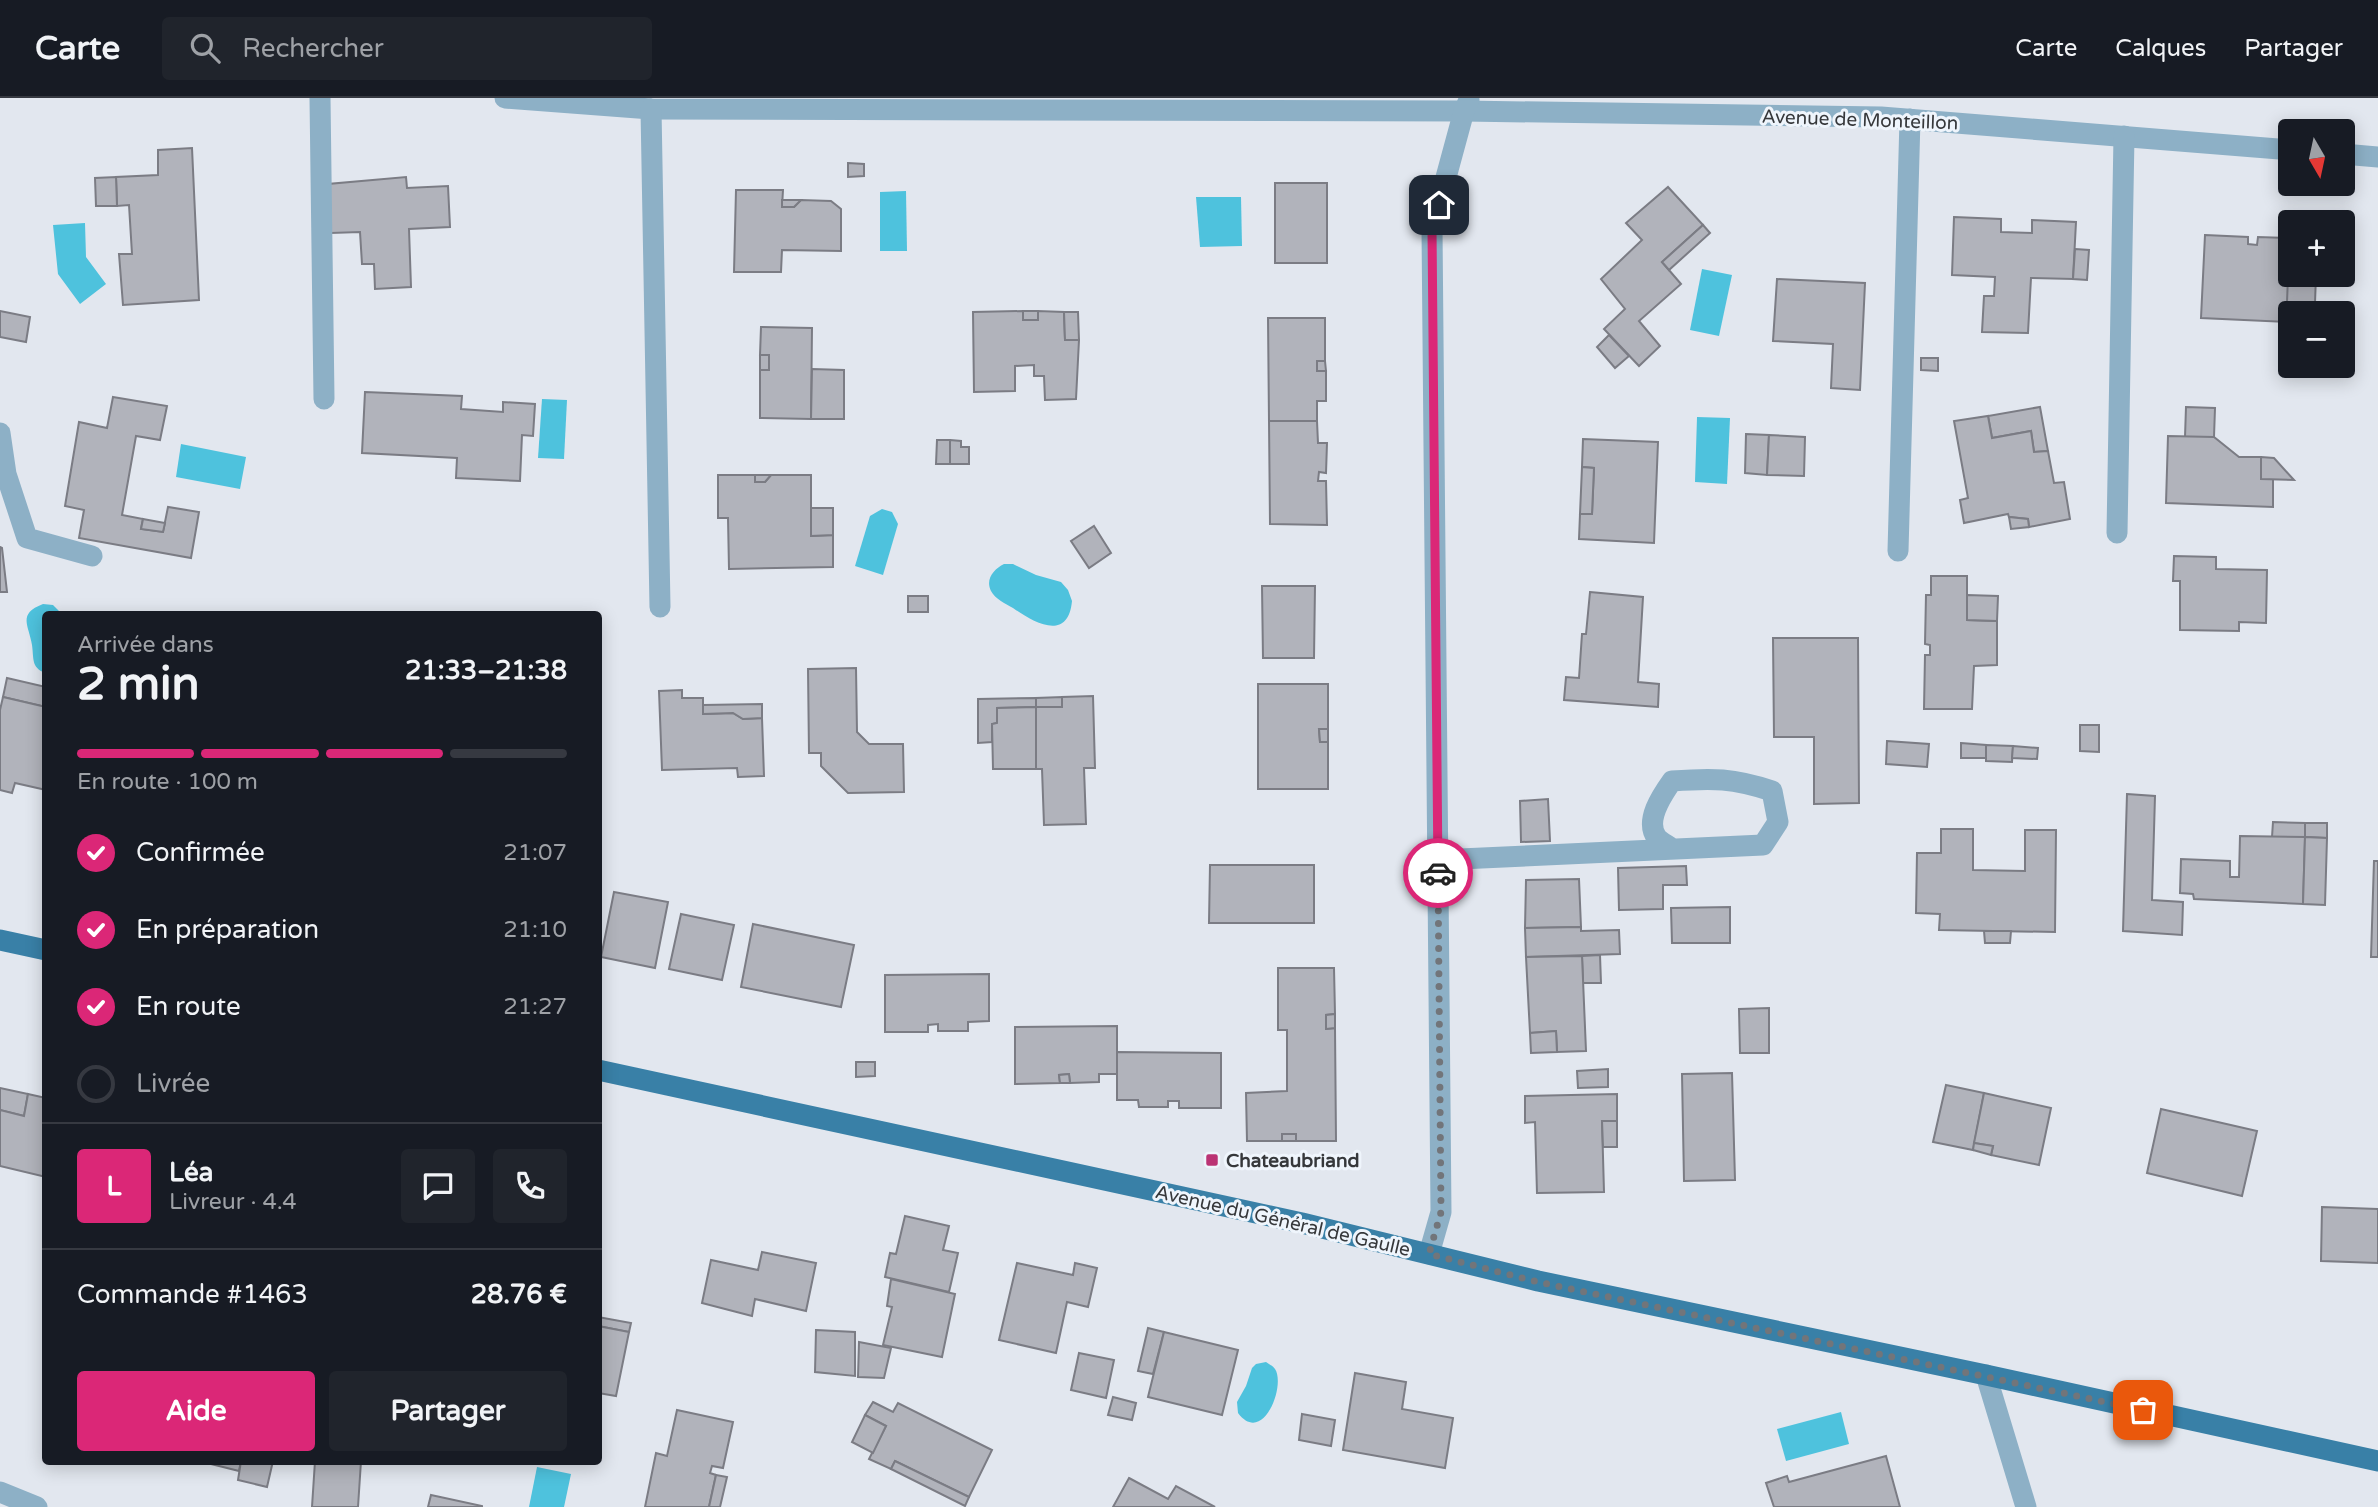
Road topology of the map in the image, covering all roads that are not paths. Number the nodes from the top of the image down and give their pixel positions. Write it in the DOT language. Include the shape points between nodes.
graph roads {
  1 [pos="320,98"];
  2 [pos="505,98"];
  3 [pos="1008,103"];
  4 [pos="1467,105"];
  5 [pos="651,108"];
  6 [pos="1884,108"];
  7 [pos="1910,119"];
  8 [pos="2124,136"];
  9 [pos="2278,149"];
  10 [pos="2356,155"];
  11 [pos="2378,157"];
  12 [pos="324,399"];
  13 [pos="0,433"];
  14 [pos="2117,533"];
  15 [pos="1898,551"];
  16 [pos="92,556"];
  17 [pos="660,607"];
  18 [pos="1671,848"];
  19 [pos="1438,860"];
  20 [pos="0,940"];
  21 [pos="42,949"];
  22 [pos="602,1071"];
  23 [pos="1429,1254"];
  24 [pos="1986,1375"];
  25 [pos="2378,1461"];
  26 [pos="0,1492"];
  27 [pos="37,1507"];
  28 [pos="2026,1507"];
  1 -- 12 [label="street"];
  2 -- 5 [label="street, Avenue de Monteillon"];
  3 -- 4 [label="street, Avenue de Monteillon"];
  3 -- 5 [label="street, Avenue de Monteillon"];
  4 -- 6 [label="street, Avenue de Monteillon"];
  4 -- 19 [label="street" via="1432,229"];
  5 -- 17 [label="street"];
  6 -- 7 [label="street, Avenue de Monteillon"];
  7 -- 8 [label="street, Avenue de Monteillon"];
  7 -- 15 [label="street"];
  8 -- 9 [label="street, Avenue de Monteillon"];
  8 -- 14 [label="street"];
  10 -- 11 [label="street"];
  13 -- 16 [label="street" via="6,474 27,538"];
  18 -- 18 [label="street" via="1763,845 1778,822 1772,790 1712,778 1672,781 1658,800 1653,825 1656,837"];
  18 -- 19 [label="street"];
  19 -- 23 [label="street" via="1441,1212"];
  20 -- 21 [label="main road"];
  22 -- 23 [label="main road, Avenue du Général de Gaulle"];
  23 -- 24 [label="main road, Avenue du Général de Gaulle" via="1538,1282"];
  24 -- 25 [label="main road, Avenue du Général de Gaulle"];
  24 -- 28 [label="street"];
  26 -- 27 [label="street"];
}
